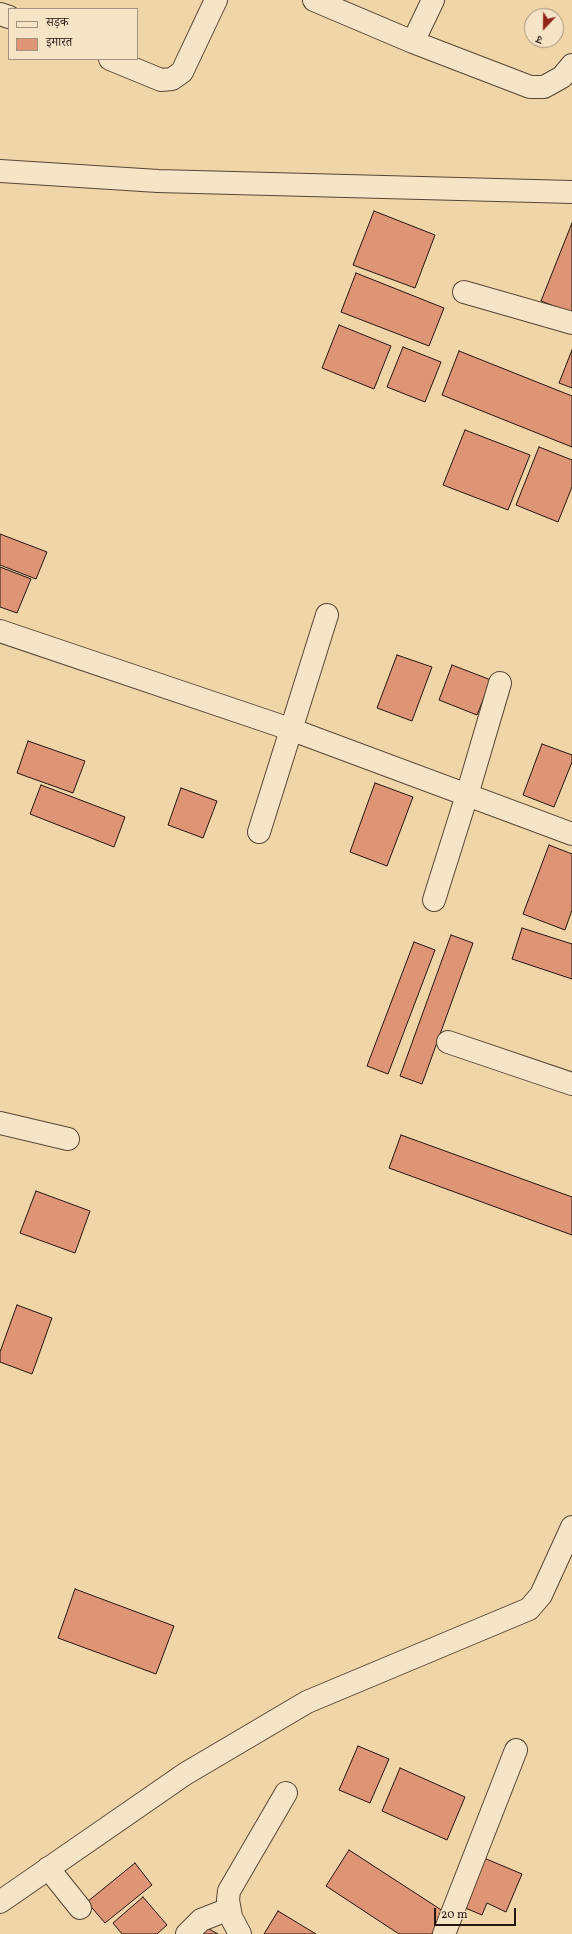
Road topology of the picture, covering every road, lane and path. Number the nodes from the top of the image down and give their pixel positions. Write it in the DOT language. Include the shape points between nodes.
graph roads {
  1 [pos="216,0"];
  2 [pos="314,0"];
  3 [pos="433,0"];
  4 [pos="413,42"];
  5 [pos="112,60"];
  6 [pos="572,65"];
  7 [pos="0,171"];
  8 [pos="572,192"];
  9 [pos="464,292"];
  10 [pos="572,323"];
  11 [pos="327,615"];
  12 [pos="0,631"];
  13 [pos="500,683"];
  14 [pos="290,729"];
  15 [pos="467,795"];
  16 [pos="259,832"];
  17 [pos="572,834"];
  18 [pos="434,900"];
  19 [pos="448,1042"];
  20 [pos="572,1084"];
  21 [pos="0,1123"];
  22 [pos="68,1139"];
  23 [pos="572,1527"];
  24 [pos="516,1750"];
  25 [pos="286,1793"];
  26 [pos="48,1868"];
  27 [pos="0,1902"];
  28 [pos="80,1908"];
  29 [pos="228,1909"];
  30 [pos="187,1934"];
  31 [pos="240,1934"];
  32 [pos="444,1934"];
  1 -- 5 [label="street" via="182,72 172,79 161,80"];
  2 -- 4 [label="street"];
  3 -- 4 [label="street"];
  4 -- 6 [label="street" via="530,87 544,87 562,77"];
  7 -- 8 [label="street" via="158,181"];
  9 -- 10 [label="street"];
  11 -- 14 [label="street"];
  12 -- 14 [label="street"];
  13 -- 15 [label="street"];
  14 -- 15 [label="street"];
  14 -- 16 [label="street"];
  15 -- 17 [label="street"];
  15 -- 18 [label="street"];
  19 -- 20 [label="street"];
  21 -- 22 [label="street"];
  23 -- 26 [label="street" via="541,1595 530,1609 307,1702 185,1774"];
  24 -- 32 [label="street"];
  25 -- 29 [label="street" via="229,1891"];
  26 -- 27 [label="street"];
  26 -- 28 [label="street"];
  29 -- 30 [label="street" via="201,1920"];
  29 -- 31 [label="street"];
}
